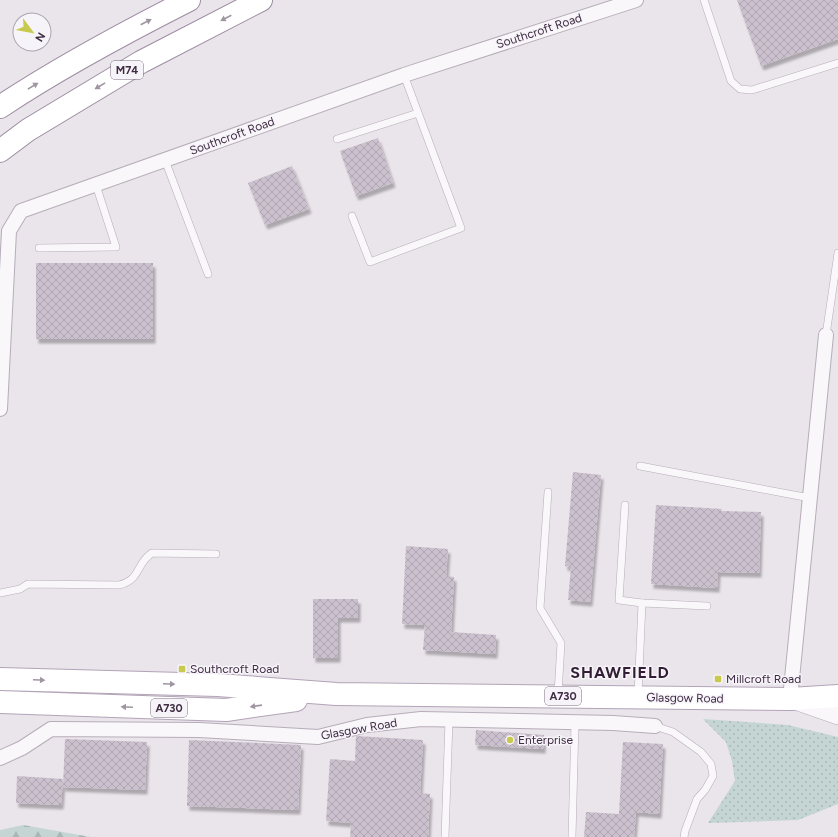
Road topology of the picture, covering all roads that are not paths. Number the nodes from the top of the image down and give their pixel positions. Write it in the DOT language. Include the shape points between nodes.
graph roads {
  1 [pos="189,0"];
  2 [pos="261,0"];
  3 [pos="636,0"];
  4 [pos="704,0"];
  5 [pos="838,63"];
  6 [pos="404,75"];
  7 [pos="0,107"];
  8 [pos="418,113"];
  9 [pos="337,140"];
  10 [pos="0,151"];
  11 [pos="165,160"];
  12 [pos="96,185"];
  13 [pos="352,216"];
  14 [pos="39,248"];
  15 [pos="838,253"];
  16 [pos="208,274"];
  17 [pos="826,334"];
  18 [pos="0,408"];
  19 [pos="640,466"];
  20 [pos="548,492"];
  21 [pos="810,498"];
  22 [pos="625,505"];
  23 [pos="216,554"];
  24 [pos="0,592"];
  25 [pos="642,603"];
  26 [pos="707,606"];
  27 [pos="0,679"];
  28 [pos="336,694"];
  29 [pos="558,696"];
  30 [pos="838,696"];
  31 [pos="638,697"];
  32 [pos="790,699"];
  33 [pos="0,702"];
  34 [pos="838,716"];
  35 [pos="449,720"];
  36 [pos="575,722"];
  37 [pos="654,726"];
  38 [pos="0,758"];
  39 [pos="445,837"];
  40 [pos="572,837"];
  41 [pos="684,837"];
  7 -- 1 [label="main road, M74, one-way" via="127,31"];
  2 -- 10 [label="main road, M74, one-way" via="141,62 28,130"];
  3 -- 6 [label="street, Southcroft Road"];
  4 -- 5 [label="lane" via="731,81 740,89 752,90"];
  6 -- 8 [label="lane"];
  6 -- 11 [label="street, Southcroft Road"];
  8 -- 9 [label="lane"];
  8 -- 13 [label="lane" via="461,228 370,262"];
  11 -- 12 [label="street, Southcroft Road"];
  11 -- 16 [label="lane"];
  12 -- 14 [label="lane" via="116,247"];
  12 -- 18 [label="street, Southcroft Road" via="21,212 9,231"];
  15 -- 17 [label="lane"];
  17 -- 21 [label="street"];
  19 -- 21 [label="lane"];
  20 -- 29 [label="lane" via="540,608 561,643"];
  21 -- 32 [label="street"];
  22 -- 25 [label="lane" via="619,600"];
  23 -- 24 [label="lane" via="152,553 147,556 127,584 28,584 20,589"];
  25 -- 26 [label="lane"];
  25 -- 31 [label="lane"];
  27 -- 28 [label="main road, Glasgow Road / A730, one-way" via="218,685"];
  28 -- 29 [label="main road, Glasgow Road / A730"];
  28 -- 33 [label="main road, Glasgow Road / A730, one-way" via="226,710"];
  29 -- 31 [label="main road, Glasgow Road / A730"];
  30 -- 32 [label="main road, A730"];
  31 -- 32 [label="main road, Glasgow Road / A730"];
  32 -- 34 [label="street, Glasgow Road"];
  35 -- 36 [label="street, Glasgow Road"];
  35 -- 38 [label="street, Glasgow Road" via="421,719 367,725 318,737 199,730 51,729 22,748"];
  35 -- 39 [label="lane"];
  36 -- 37 [label="street, Glasgow Road"];
  36 -- 40 [label="lane"];
  37 -- 41 [label="lane" via="673,732 701,752 711,764 713,776 697,800"];
}
